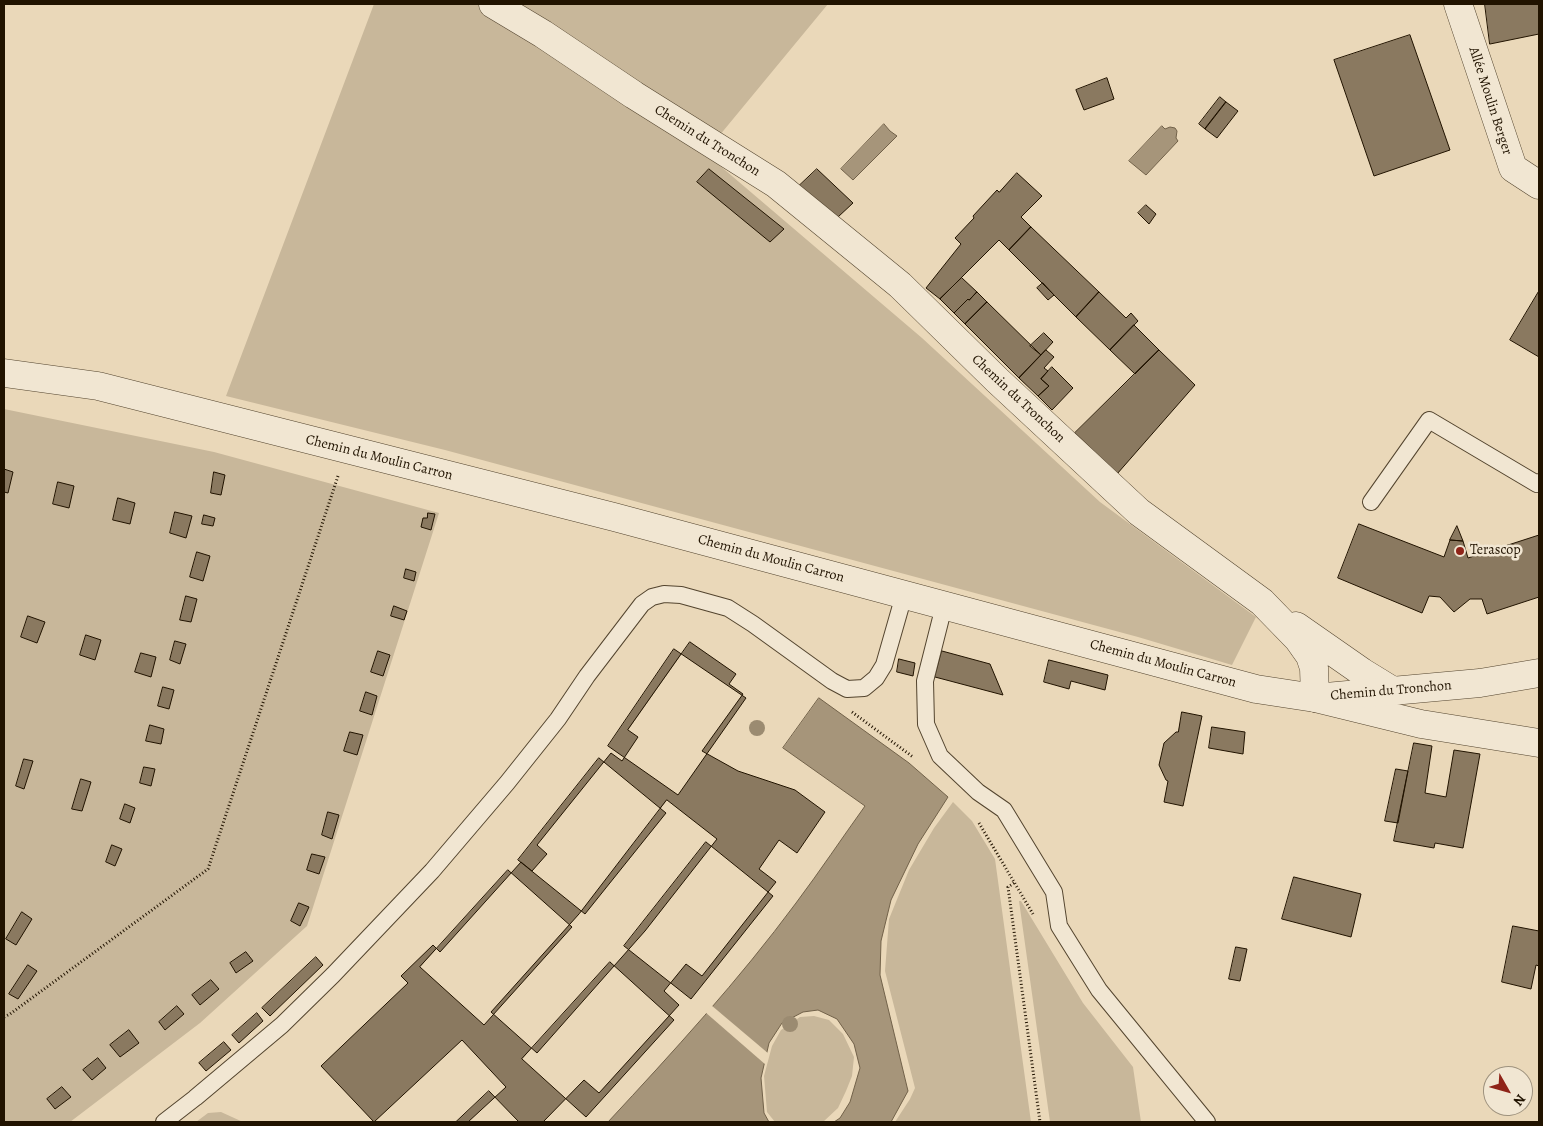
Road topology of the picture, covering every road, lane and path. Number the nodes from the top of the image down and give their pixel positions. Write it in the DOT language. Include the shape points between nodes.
graph roads {
  1 [pos="493,4"];
  2 [pos="1458,4"];
  3 [pos="1539,185"];
  4 [pos="4,373"];
  5 [pos="347,450"];
  6 [pos="1539,482"];
  7 [pos="1371,502"];
  8 [pos="904,595"];
  9 [pos="1262,602"];
  10 [pos="944,606"];
  11 [pos="1539,673"];
  12 [pos="1393,691"];
  13 [pos="1315,698"];
  14 [pos="847,708"];
  15 [pos="1539,744"];
  16 [pos="919,760"];
  17 [pos="979,822"];
  18 [pos="1014,883"];
  19 [pos="1035,917"];
  20 [pos="4,1017"];
  21 [pos="164,1122"];
  22 [pos="1040,1122"];
  23 [pos="1207,1122"];
  1 -- 9 [label="street, Chemin du Tronchon" via="776,184 900,285 1139,512"];
  2 -- 3 [label="street, Allée Moulin Berger" via="1512,168"];
  4 -- 5 [label="street, Chemin du Moulin Carron" via="98,386"];
  5 -- 8 [label="street, Chemin du Moulin Carron" via="614,516"];
  5 -- 20 [label="path" via="208,869"];
  6 -- 7 [label="lane" via="1537,484 1429,420"];
  8 -- 10 [label="street, Chemin du Moulin Carron"];
  8 -- 21 [label="lane" via="884,665 864,688 847,689 728,608 681,595 664,594 642,604 558,719 432,871 282,1025"];
  9 -- 12 [label="street"];
  9 -- 13 [label="street, Chemin du Tronchon" via="1310,656 1314,668"];
  10 -- 13 [label="street, Chemin du Moulin Carron" via="1256,689"];
  10 -- 23 [label="lane" via="924,681 926,724 940,756 978,792 1004,810 1054,892 1059,926 1099,990"];
  11 -- 12 [label="street, Chemin du Tronchon" via="1480,683"];
  12 -- 13 [label="street, Chemin du Tronchon"];
  13 -- 15 [label="street, Chemin du Moulin Carron" via="1421,724"];
  14 -- 16 [label="path"];
  17 -- 18 [label="path"];
  18 -- 19 [label="path"];
  18 -- 22 [label="path" via="1008,887"];
}
